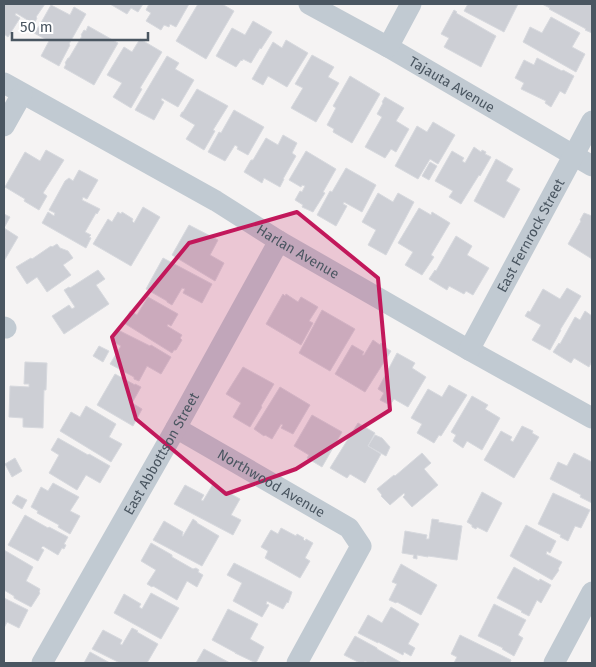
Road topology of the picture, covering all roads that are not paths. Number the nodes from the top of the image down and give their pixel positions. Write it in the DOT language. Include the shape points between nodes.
graph roads {
  1 [pos="309,4"];
  2 [pos="411,4"];
  3 [pos="388,47"];
  4 [pos="4,83"];
  5 [pos="22,94"];
  6 [pos="592,121"];
  7 [pos="4,126"];
  8 [pos="574,155"];
  9 [pos="592,166"];
  10 [pos="279,241"];
  11 [pos="469,350"];
  12 [pos="592,418"];
  13 [pos="176,428"];
  14 [pos="592,592"];
  15 [pos="42,663"];
  16 [pos="297,663"];
  17 [pos="554,663"];
  1 -- 3 [label="street, Tajauta Avenue"];
  2 -- 3 [label="street"];
  3 -- 8 [label="street, Tajauta Avenue"];
  4 -- 5 [label="street, Harlan Avenue"];
  5 -- 7 [label="street"];
  5 -- 10 [label="street, Harlan Avenue" via="216,201"];
  6 -- 8 [label="street, East Fernrock Street"];
  8 -- 9 [label="street, Tajauta Avenue"];
  8 -- 11 [label="street, East Fernrock Street"];
  10 -- 11 [label="street, Harlan Avenue"];
  10 -- 13 [label="street, East Abbottson Street"];
  11 -- 12 [label="street, Harlan Avenue"];
  13 -- 15 [label="street, East Abbottson Street"];
  13 -- 16 [label="street, Northwood Avenue" via="349,528 361,546"];
  14 -- 17 [label="street"];
}
